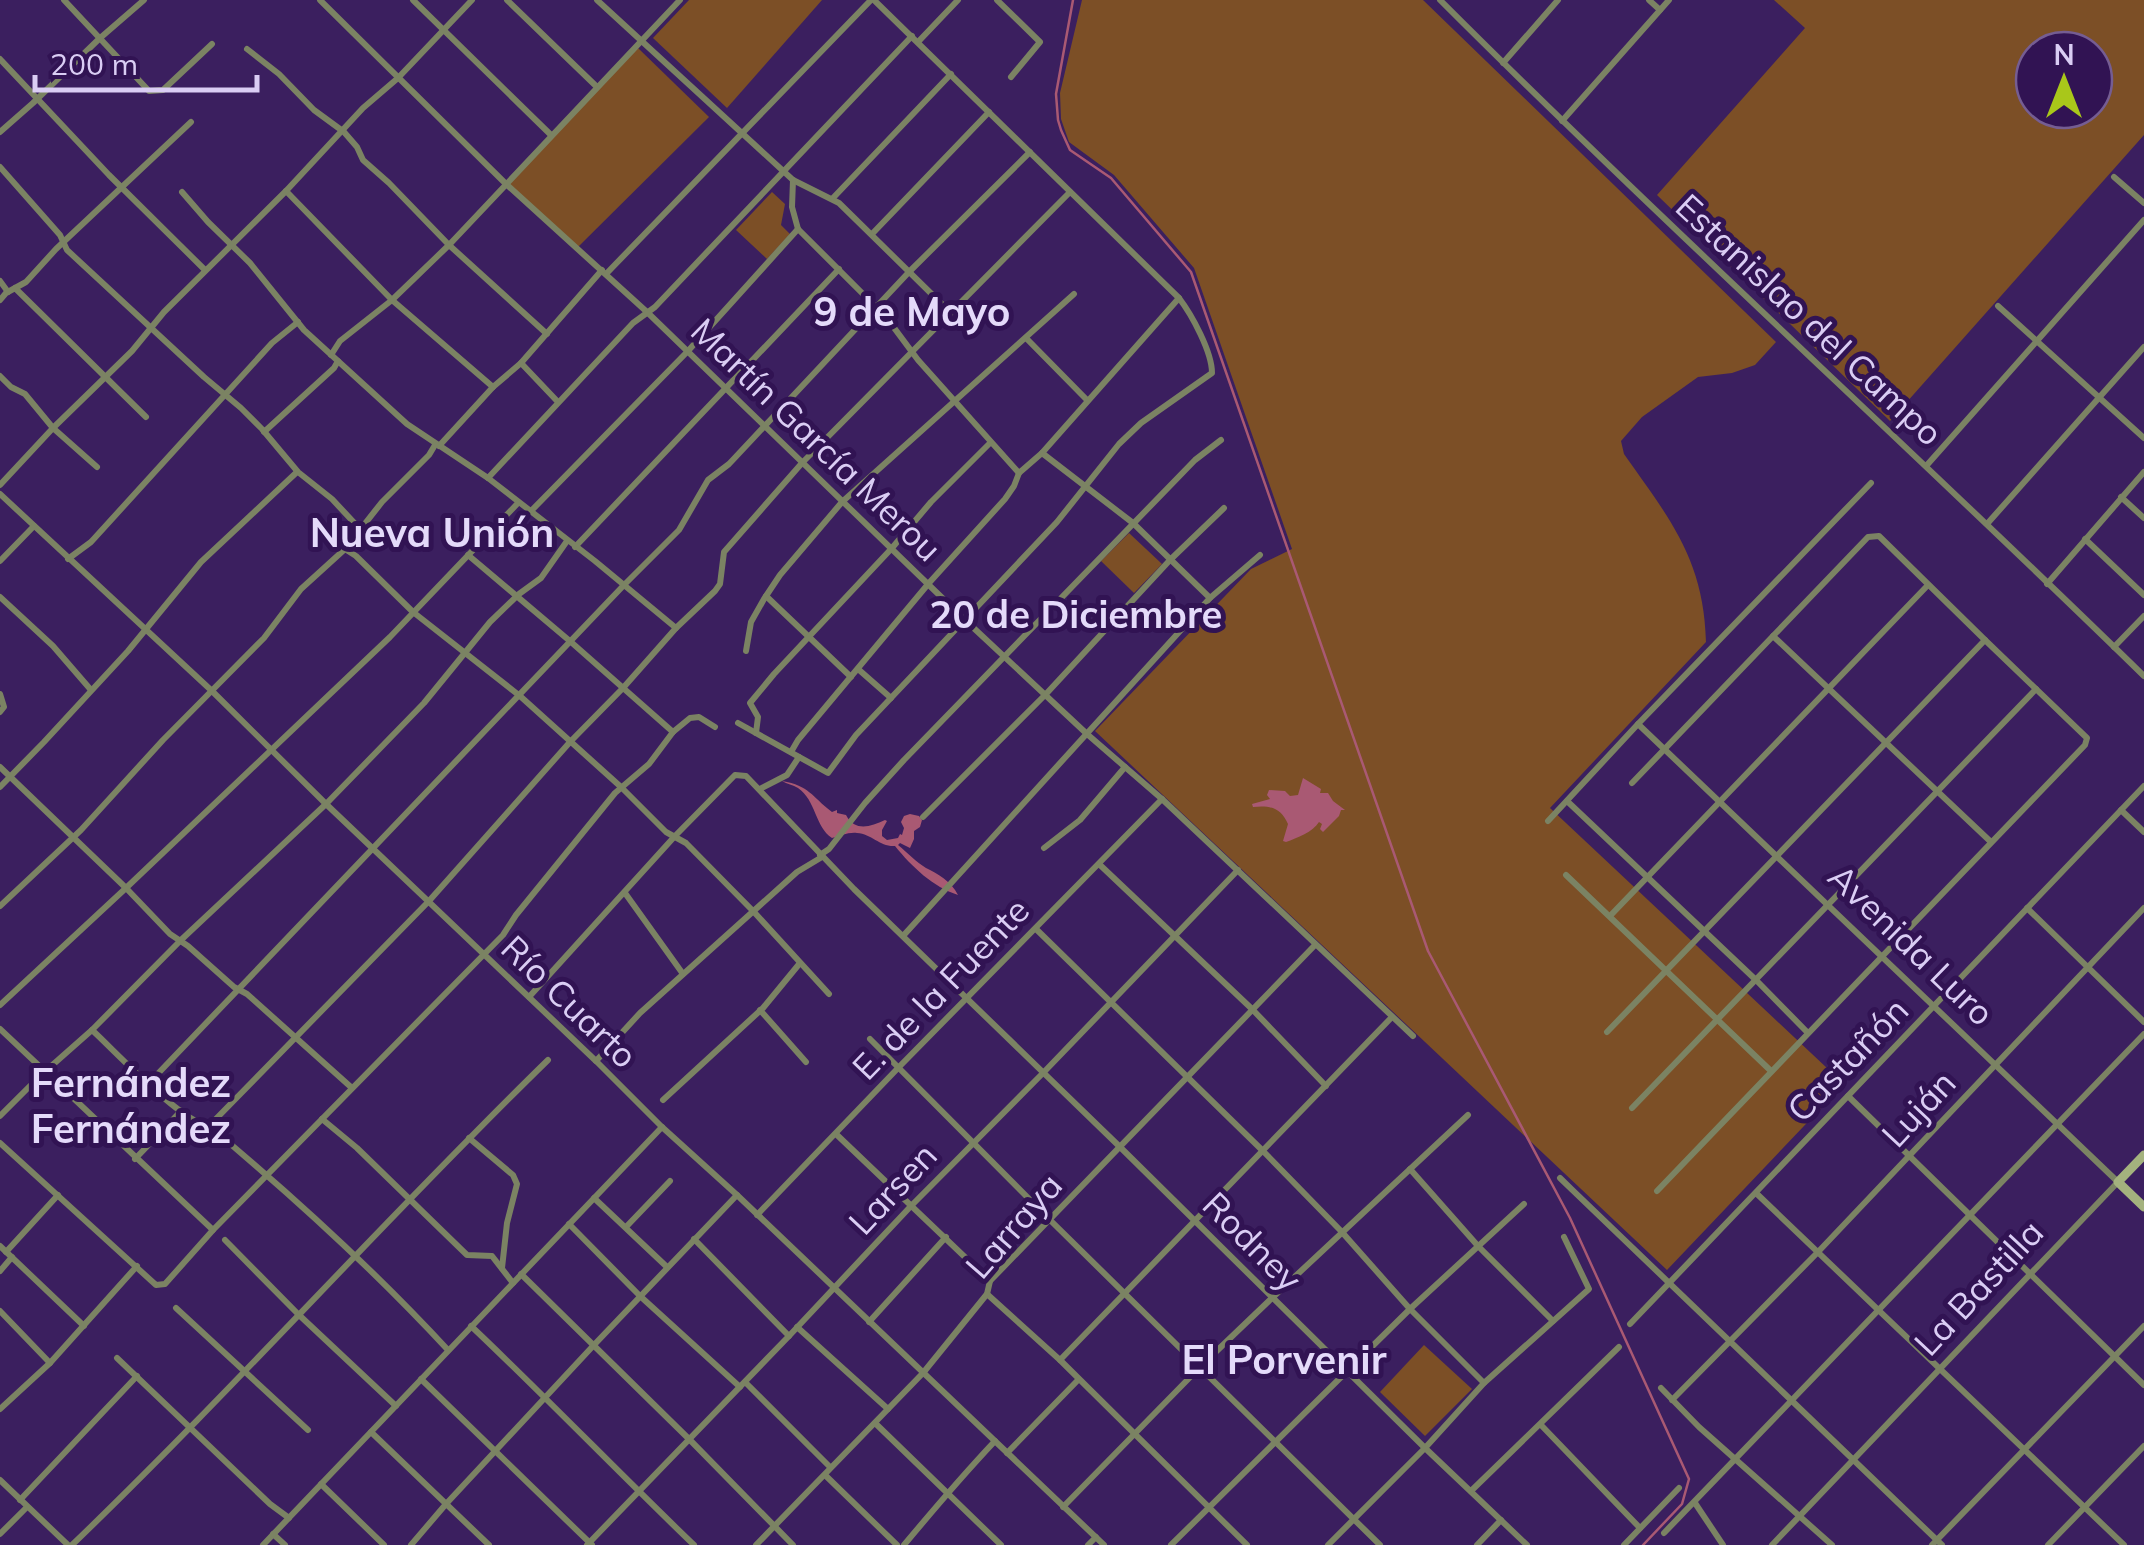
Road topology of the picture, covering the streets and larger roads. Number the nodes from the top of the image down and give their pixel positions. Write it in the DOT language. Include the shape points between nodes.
graph roads {
  1 [pos="64,0"];
  2 [pos="144,0"];
  3 [pos="320,0"];
  4 [pos="413,0"];
  5 [pos="472,0"];
  6 [pos="507,0"];
  7 [pos="597,0"];
  8 [pos="680,0"];
  9 [pos="873,0"];
  10 [pos="958,0"];
  11 [pos="997,0"];
  12 [pos="1558,0"];
  13 [pos="1650,0"];
  14 [pos="1669,0"];
  15 [pos="1443,1"];
  16 [pos="1660,10"];
  17 [pos="444,30"];
  18 [pos="99,38"];
  19 [pos="915,39"];
  20 [pos="642,42"];
  21 [pos="212,44"];
  22 [pos="247,50"];
  23 [pos="0,59"];
  24 [pos="1502,63"];
  25 [pos="950,74"];
  26 [pos="1012,77"];
  27 [pos="398,78"];
  28 [pos="596,86"];
  29 [pos="37,100"];
  30 [pos="989,112"];
  31 [pos="1562,121"];
  32 [pos="191,122"];
  33 [pos="0,132"];
  34 [pos="344,132"];
  35 [pos="742,132"];
  36 [pos="552,134"];
  37 [pos="1030,152"];
  38 [pos="0,167"];
  39 [pos="784,171"];
  40 [pos="2114,177"];
  41 [pos="793,180"];
  42 [pos="506,184"];
  43 [pos="121,186"];
  44 [pos="182,192"];
  45 [pos="286,192"];
  46 [pos="1070,192"];
  47 [pos="833,198"];
  48 [pos="2144,202"];
  49 [pos="2144,220"];
  50 [pos="798,229"];
  51 [pos="872,234"];
  52 [pos="64,241"];
  53 [pos="232,244"];
  54 [pos="449,246"];
  55 [pos="838,269"];
  56 [pos="205,270"];
  57 [pos="604,272"];
  58 [pos="910,272"];
  59 [pos="0,281"];
  60 [pos="12,290"];
  61 [pos="1074,294"];
  62 [pos="1179,298"];
  63 [pos="0,300"];
  64 [pos="392,300"];
  65 [pos="1998,306"];
  66 [pos="878,308"];
  67 [pos="647,312"];
  68 [pos="951,313"];
  69 [pos="298,322"];
  70 [pos="152,328"];
  71 [pos="548,334"];
  72 [pos="1026,338"];
  73 [pos="2036,341"];
  74 [pos="2144,348"];
  75 [pos="688,351"];
  76 [pos="914,352"];
  77 [pos="334,358"];
  78 [pos="521,362"];
  79 [pos="0,376"];
  80 [pos="105,378"];
  81 [pos="725,387"];
  82 [pos="493,388"];
  83 [pos="224,393"];
  84 [pos="2099,398"];
  85 [pos="1087,400"];
  86 [pos="558,402"];
  87 [pos="955,402"];
  88 [pos="146,417"];
  89 [pos="764,426"];
  90 [pos="53,428"];
  91 [pos="264,432"];
  92 [pos="2144,438"];
  93 [pos="1221,440"];
  94 [pos="990,443"];
  95 [pos="437,446"];
  96 [pos="1042,452"];
  97 [pos="802,463"];
  98 [pos="1927,465"];
  99 [pos="97,467"];
  100 [pos="298,472"];
  101 [pos="2144,472"];
  102 [pos="1019,473"];
  103 [pos="488,478"];
  104 [pos="1871,483"];
  105 [pos="0,485"];
  106 [pos="1084,486"];
  107 [pos="0,494"];
  108 [pos="2122,497"];
  109 [pos="842,502"];
  110 [pos="518,504"];
  111 [pos="1224,508"];
  112 [pos="530,512"];
  113 [pos="2144,518"];
  114 [pos="1133,523"];
  115 [pos="1987,524"];
  116 [pos="34,526"];
  117 [pos="360,529"];
  118 [pos="2086,539"];
  119 [pos="567,541"];
  120 [pos="575,547"];
  121 [pos="892,548"];
  122 [pos="345,549"];
  123 [pos="468,555"];
  124 [pos="1260,555"];
  125 [pos="68,559"];
  126 [pos="1170,560"];
  127 [pos="0,561"];
  128 [pos="929,583"];
  129 [pos="1928,584"];
  130 [pos="2047,584"];
  131 [pos="624,585"];
  132 [pos="2144,594"];
  133 [pos="516,596"];
  134 [pos="766,596"];
  135 [pos="0,597"];
  136 [pos="1210,598"];
  137 [pos="413,612"];
  138 [pos="2144,616"];
  139 [pos="964,620"];
  140 [pos="676,628"];
  141 [pos="145,631"];
  142 [pos="1773,636"];
  143 [pos="808,637"];
  144 [pos="1985,640"];
  145 [pos="572,642"];
  146 [pos="2114,647"];
  147 [pos="746,651"];
  148 [pos="465,652"];
  149 [pos="1005,655"];
  150 [pos="858,669"];
  151 [pos="2144,676"];
  152 [pos="851,677"];
  153 [pos="624,688"];
  154 [pos="1828,688"];
  155 [pos="2036,689"];
  156 [pos="90,690"];
  157 [pos="212,691"];
  158 [pos="0,694"];
  159 [pos="1046,694"];
  160 [pos="520,696"];
  161 [pos="890,698"];
  162 [pos="0,712"];
  163 [pos="738,723"];
  164 [pos="1638,724"];
  165 [pos="715,726"];
  166 [pos="673,732"];
  167 [pos="756,733"];
  168 [pos="1087,734"];
  169 [pos="570,742"];
  170 [pos="1886,742"];
  171 [pos="1665,748"];
  172 [pos="271,750"];
  173 [pos="791,752"];
  174 [pos="800,757"];
  175 [pos="0,767"];
  176 [pos="1125,767"];
  177 [pos="10,777"];
  178 [pos="1632,783"];
  179 [pos="0,786"];
  180 [pos="2144,786"];
  181 [pos="620,787"];
  182 [pos="760,790"];
  183 [pos="1938,792"];
  184 [pos="1162,799"];
  185 [pos="1720,800"];
  186 [pos="1567,801"];
  187 [pos="326,804"];
  188 [pos="2121,810"];
  189 [pos="923,817"];
  190 [pos="1548,821"];
  191 [pos="2144,832"];
  192 [pos="675,836"];
  193 [pos="73,838"];
  194 [pos="1991,842"];
  195 [pos="373,848"];
  196 [pos="1044,848"];
  197 [pos="1777,854"];
  198 [pos="821,856"];
  199 [pos="1099,864"];
  200 [pos="1238,870"];
  201 [pos="1566,875"];
  202 [pos="1647,877"];
  203 [pos="126,888"];
  204 [pos="625,893"];
  205 [pos="429,902"];
  206 [pos="1830,905"];
  207 [pos="0,906"];
  208 [pos="2027,908"];
  209 [pos="2144,908"];
  210 [pos="754,912"];
  211 [pos="1610,916"];
  212 [pos="1036,928"];
  213 [pos="1704,931"];
  214 [pos="903,936"];
  215 [pos="1172,936"];
  216 [pos="180,940"];
  217 [pos="1316,944"];
  218 [pos="483,955"];
  219 [pos="1882,955"];
  220 [pos="800,963"];
  221 [pos="2088,968"];
  222 [pos="1667,971"];
  223 [pos="683,974"];
  224 [pos="1757,981"];
  225 [pos="240,990"];
  226 [pos="829,994"];
  227 [pos="528,997"];
  228 [pos="968,999"];
  229 [pos="1112,1002"];
  230 [pos="0,1005"];
  231 [pos="1934,1006"];
  232 [pos="760,1010"];
  233 [pos="1252,1010"];
  234 [pos="1392,1017"];
  235 [pos="1718,1020"];
  236 [pos="2144,1022"];
  237 [pos="0,1029"];
  238 [pos="92,1030"];
  239 [pos="1607,1032"];
  240 [pos="1808,1033"];
  241 [pos="2144,1034"];
  242 [pos="1413,1036"];
  243 [pos="296,1038"];
  244 [pos="870,1039"];
  245 [pos="548,1060"];
  246 [pos="596,1061"];
  247 [pos="806,1062"];
  248 [pos="1996,1065"];
  249 [pos="898,1067"];
  250 [pos="1771,1071"];
  251 [pos="46,1072"];
  252 [pos="1044,1072"];
  253 [pos="1187,1079"];
  254 [pos="149,1083"];
  255 [pos="1326,1086"];
  256 [pos="352,1088"];
  257 [pos="1848,1096"];
  258 [pos="663,1100"];
  259 [pos="1632,1108"];
  260 [pos="181,1111"];
  261 [pos="0,1116"];
  262 [pos="1468,1116"];
  263 [pos="322,1120"];
  264 [pos="2058,1123"];
  265 [pos="208,1126"];
  266 [pos="662,1127"];
  267 [pos="836,1134"];
  268 [pos="469,1138"];
  269 [pos="0,1142"];
  270 [pos="973,1142"];
  271 [pos="1119,1146"];
  272 [pos="1263,1151"];
  273 [pos="2144,1155"];
  274 [pos="1910,1156"];
  275 [pos="135,1159"];
  276 [pos="1410,1168"];
  277 [pos="268,1176"];
  278 [pos="1560,1178"];
  279 [pos="670,1181"];
  280 [pos="2118,1182"];
  281 [pos="1657,1192"];
  282 [pos="1756,1193"];
  283 [pos="58,1195"];
  284 [pos="737,1195"];
  285 [pos="410,1198"];
  286 [pos="594,1198"];
  287 [pos="1524,1204"];
  288 [pos="911,1206"];
  289 [pos="2144,1207"];
  290 [pos="757,1216"];
  291 [pos="1969,1216"];
  292 [pos="1049,1219"];
  293 [pos="1196,1222"];
  294 [pos="569,1224"];
  295 [pos="626,1227"];
  296 [pos="213,1230"];
  297 [pos="1341,1231"];
  298 [pos="1564,1237"];
  299 [pos="946,1238"];
  300 [pos="694,1239"];
  301 [pos="225,1240"];
  302 [pos="1478,1246"];
  303 [pos="6,1252"];
  304 [pos="1818,1252"];
  305 [pos="354,1256"];
  306 [pos="137,1266"];
  307 [pos="668,1266"];
  308 [pos="502,1269"];
  309 [pos="0,1270"];
  310 [pos="521,1274"];
  311 [pos="2029,1274"];
  312 [pos="990,1281"];
  313 [pos="513,1283"];
  314 [pos="1669,1284"];
  315 [pos="834,1289"];
  316 [pos="987,1294"];
  317 [pos="1125,1294"];
  318 [pos="640,1296"];
  319 [pos="1272,1298"];
  320 [pos="176,1308"];
  321 [pos="1410,1309"];
  322 [pos="1879,1309"];
  323 [pos="0,1311"];
  324 [pos="298,1314"];
  325 [pos="869,1322"];
  326 [pos="1553,1322"];
  327 [pos="1630,1324"];
  328 [pos="84,1326"];
  329 [pos="471,1326"];
  330 [pos="797,1326"];
  331 [pos="2144,1326"];
  332 [pos="789,1336"];
  333 [pos="1730,1344"];
  334 [pos="593,1346"];
  335 [pos="1619,1346"];
  336 [pos="448,1350"];
  337 [pos="2114,1357"];
  338 [pos="117,1358"];
  339 [pos="1060,1360"];
  340 [pos="50,1363"];
  341 [pos="1201,1366"];
  342 [pos="1941,1368"];
  343 [pos="1348,1370"];
  344 [pos="244,1371"];
  345 [pos="922,1372"];
  346 [pos="136,1376"];
  347 [pos="421,1379"];
  348 [pos="1078,1380"];
  349 [pos="1484,1383"];
  350 [pos="742,1384"];
  351 [pos="2144,1386"];
  352 [pos="1661,1388"];
  353 [pos="546,1397"];
  354 [pos="1672,1400"];
  355 [pos="1792,1400"];
  356 [pos="397,1406"];
  357 [pos="0,1408"];
  358 [pos="888,1409"];
  359 [pos="875,1423"];
  360 [pos="1541,1424"];
  361 [pos="190,1428"];
  362 [pos="308,1430"];
  363 [pos="370,1432"];
  364 [pos="1135,1436"];
  365 [pos="690,1440"];
  366 [pos="995,1442"];
  367 [pos="1275,1442"];
  368 [pos="2144,1446"];
  369 [pos="1424,1448"];
  370 [pos="2025,1449"];
  371 [pos="496,1451"];
  372 [pos="1007,1453"];
  373 [pos="1735,1460"];
  374 [pos="1854,1460"];
  375 [pos="830,1467"];
  376 [pos="825,1475"];
  377 [pos="0,1480"];
  378 [pos="321,1484"];
  379 [pos="1678,1488"];
  380 [pos="1471,1491"];
  381 [pos="639,1492"];
  382 [pos="948,1494"];
  383 [pos="20,1500"];
  384 [pos="446,1504"];
  385 [pos="1694,1504"];
  386 [pos="27,1506"];
  387 [pos="2084,1506"];
  388 [pos="1063,1508"];
  389 [pos="1207,1508"];
  390 [pos="1800,1516"];
  391 [pos="288,1518"];
  392 [pos="1354,1520"];
  393 [pos="1501,1520"];
  394 [pos="773,1528"];
  395 [pos="1640,1528"];
  396 [pos="1664,1533"];
  397 [pos="0,1534"];
  398 [pos="273,1534"];
  399 [pos="1096,1537"];
  400 [pos="1937,1543"];
  401 [pos="590,1544"];
  402 [pos="70,1545"];
  403 [pos="262,1545"];
  404 [pos="285,1545"];
  405 [pos="384,1545"];
  406 [pos="411,1545"];
  407 [pos="489,1545"];
  408 [pos="694,1545"];
  409 [pos="756,1545"];
  410 [pos="792,1545"];
  411 [pos="901,1545"];
  412 [pos="1001,1545"];
  413 [pos="1088,1545"];
  414 [pos="1104,1545"];
  415 [pos="1171,1545"];
  416 [pos="1246,1545"];
  417 [pos="1328,1545"];
  418 [pos="1380,1545"];
  419 [pos="1476,1545"];
  420 [pos="1527,1545"];
  421 [pos="1624,1545"];
  422 [pos="1724,1545"];
  423 [pos="1772,1545"];
  424 [pos="1832,1545"];
  425 [pos="2048,1545"];
  426 [pos="2124,1545"];
  1 -- 18 [label="street"];
  2 -- 18 [label="street"];
  3 -- 27 [label="street, Martín García Merou"];
  4 -- 17 [label="street"];
  5 -- 17 [label="street"];
  6 -- 28 [label="street"];
  7 -- 20 [label="street"];
  8 -- 20 [label="street"];
  9 -- 19 [label="street"];
  9 -- 35 [label="street"];
  10 -- 19 [label="street"];
  11 -- 26 [label="street" via="1040,42"];
  12 -- 24 [label="street"];
  13 -- 16 [label="street"];
  14 -- 16 [label="street"];
  15 -- 24 [label="street, Estanislao del Campo"];
  16 -- 31 [label="street"];
  17 -- 27 [label="street"];
  17 -- 36 [label="street"];
  18 -- 21 [label="street" via="156,92"];
  18 -- 29 [label="street"];
  19 -- 25 [label="street"];
  19 -- 39 [label="street"];
  20 -- 28 [label="street"];
  20 -- 35 [label="street"];
  22 -- 34 [label="street"];
  23 -- 29 [label="street"];
  24 -- 31 [label="street, Estanislao del Campo"];
  25 -- 30 [label="street"];
  25 -- 47 [label="street"];
  27 -- 34 [label="street"];
  27 -- 42 [label="street, Martín García Merou"];
  28 -- 36 [label="street"];
  29 -- 33 [label="street"];
  29 -- 43 [label="street"];
  30 -- 37 [label="street"];
  30 -- 51 [label="street"];
  31 -- 98 [label="street, Estanislao del Campo"];
  32 -- 43 [label="street"];
  34 -- 45 [label="street"];
  34 -- 54 [label="street" via="362,160"];
  35 -- 39 [label="street"];
  35 -- 57 [label="street"];
  36 -- 42 [label="street"];
  37 -- 46 [label="street"];
  37 -- 58 [label="street"];
  38 -- 52 [label="street"];
  39 -- 41 [label="street"];
  39 -- 67 [label="street"];
  40 -- 48 [label="street"];
  41 -- 47 [label="street"];
  41 -- 50 [label="street"];
  42 -- 54 [label="street"];
  42 -- 57 [label="street, Martín García Merou"];
  43 -- 52 [label="street"];
  43 -- 56 [label="street"];
  44 -- 53 [label="street"];
  45 -- 53 [label="street"];
  45 -- 64 [label="street"];
  46 -- 62 [label="street"];
  46 -- 68 [label="street"];
  47 -- 51 [label="street"];
  49 -- 73 [label="street"];
  50 -- 55 [label="street"];
  50 -- 75 [label="street"];
  51 -- 58 [label="street"];
  52 -- 60 [label="street"];
  52 -- 70 [label="street"];
  53 -- 56 [label="street"];
  53 -- 69 [label="street"];
  54 -- 64 [label="street"];
  54 -- 71 [label="street"];
  55 -- 66 [label="street"];
  55 -- 81 [label="street"];
  56 -- 70 [label="street"];
  57 -- 67 [label="street, Martín García Merou"];
  57 -- 71 [label="street"];
  58 -- 66 [label="street"];
  58 -- 68 [label="street"];
  59 -- 60 [label="street"];
  60 -- 63 [label="street"];
  60 -- 80 [label="street"];
  61 -- 72 [label="street"];
  62 -- 85 [label="street"];
  62 -- 106 [label="street" via="1212,373 1141,423"];
  64 -- 77 [label="street" via="340,341"];
  64 -- 82 [label="street"];
  65 -- 73 [label="street"];
  66 -- 76 [label="street"];
  66 -- 89 [label="street"];
  67 -- 75 [label="street, Martín García Merou"];
  67 -- 86 [label="street"];
  68 -- 76 [label="street"];
  69 -- 77 [label="street"];
  69 -- 83 [label="street"];
  70 -- 80 [label="street"];
  70 -- 83 [label="street"];
  71 -- 78 [label="street"];
  72 -- 85 [label="street"];
  72 -- 87 [label="street"];
  73 -- 84 [label="street"];
  73 -- 98 [label="street"];
  74 -- 84 [label="street"];
  75 -- 81 [label="street, Martín García Merou"];
  75 -- 112 [label="street"];
  76 -- 87 [label="street"];
  76 -- 97 [label="street"];
  77 -- 91 [label="street"];
  77 -- 95 [label="street"];
  78 -- 82 [label="street"];
  78 -- 86 [label="street"];
  79 -- 90 [label="street"];
  80 -- 88 [label="street"];
  80 -- 90 [label="street"];
  81 -- 89 [label="street, Martín García Merou"];
  81 -- 120 [label="street"];
  82 -- 95 [label="street"];
  83 -- 91 [label="street"];
  83 -- 125 [label="street" via="91,542"];
  84 -- 92 [label="street"];
  84 -- 115 [label="street"];
  85 -- 96 [label="street"];
  86 -- 103 [label="street"];
  87 -- 94 [label="street"];
  87 -- 109 [label="street"];
  89 -- 97 [label="street, Martín García Merou"];
  89 -- 131 [label="street" via="708,480 679,530"];
  90 -- 99 [label="street"];
  90 -- 105 [label="street"];
  91 -- 100 [label="street"];
  93 -- 114 [label="street"];
  94 -- 102 [label="street"];
  94 -- 121 [label="street"];
  95 -- 103 [label="street"];
  95 -- 117 [label="street"];
  96 -- 102 [label="street"];
  96 -- 106 [label="street"];
  97 -- 109 [label="street, Martín García Merou"];
  97 -- 140 [label="street" via="724,552 720,584"];
  98 -- 115 [label="street, Estanislao del Campo"];
  100 -- 117 [label="street"];
  100 -- 141 [label="street" via="201,562"];
  101 -- 108 [label="street"];
  102 -- 128 [label="street"];
  103 -- 110 [label="street"];
  104 -- 164 [label="street"];
  106 -- 114 [label="street"];
  106 -- 139 [label="street"];
  107 -- 116 [label="street, Río Cuarto"];
  108 -- 113 [label="street"];
  108 -- 118 [label="street"];
  109 -- 121 [label="street, Martín García Merou"];
  109 -- 134 [label="street"];
  110 -- 112 [label="street"];
  110 -- 123 [label="street"];
  111 -- 126 [label="street"];
  112 -- 119 [label="street"];
  114 -- 126 [label="street"];
  114 -- 149 [label="street"];
  115 -- 130 [label="street, Estanislao del Campo"];
  116 -- 125 [label="street, Río Cuarto"];
  116 -- 127 [label="street"];
  117 -- 122 [label="street"];
  118 -- 130 [label="street"];
  118 -- 132 [label="street"];
  119 -- 120 [label="street"];
  119 -- 133 [label="street" via="540,578"];
  120 -- 131 [label="street"];
  121 -- 128 [label="street, Martín García Merou"];
  121 -- 143 [label="street"];
  122 -- 137 [label="street"];
  122 -- 157 [label="street"];
  123 -- 133 [label="street"];
  123 -- 137 [label="street"];
  124 -- 136 [label="street"];
  125 -- 141 [label="street, Río Cuarto"];
  126 -- 136 [label="street"];
  126 -- 159 [label="street"];
  128 -- 139 [label="street, Martín García Merou"];
  128 -- 150 [label="street"];
  129 -- 142 [label="street" via="1879,536 1868,536"];
  129 -- 144 [label="street"];
  129 -- 154 [label="street"];
  130 -- 146 [label="street, Estanislao del Campo"];
  131 -- 140 [label="street"];
  131 -- 145 [label="street"];
  133 -- 145 [label="street"];
  133 -- 148 [label="street"];
  134 -- 143 [label="street"];
  134 -- 147 [label="street" via="751,622"];
  135 -- 156 [label="street"];
  136 -- 168 [label="street"];
  137 -- 148 [label="street"];
  137 -- 172 [label="street"];
  138 -- 146 [label="street"];
  139 -- 149 [label="street, Martín García Merou"];
  139 -- 161 [label="street"];
  140 -- 153 [label="street"];
  141 -- 156 [label="street"];
  141 -- 157 [label="street, Río Cuarto"];
  142 -- 154 [label="street"];
  142 -- 171 [label="street"];
  143 -- 152 [label="street"];
  143 -- 167 [label="street" via="750,703"];
  144 -- 155 [label="street"];
  144 -- 170 [label="street"];
  145 -- 153 [label="street"];
  145 -- 160 [label="street"];
  146 -- 151 [label="street, Estanislao del Campo"];
  148 -- 160 [label="street"];
  148 -- 187 [label="street"];
  149 -- 159 [label="street, Martín García Merou"];
  149 -- 198 [label="street"];
  150 -- 152 [label="street"];
  150 -- 161 [label="street"];
  152 -- 173 [label="street"];
  153 -- 166 [label="street"];
  153 -- 169 [label="street"];
  154 -- 170 [label="street"];
  154 -- 185 [label="street"];
  155 -- 183 [label="street"];
  155 -- 194 [label="street" via="2086,742"];
  156 -- 177 [label="street"];
  157 -- 172 [label="street, Río Cuarto"];
  157 -- 193 [label="street"];
  158 -- 162 [label="street"];
  159 -- 168 [label="street, Martín García Merou"];
  159 -- 189 [label="street"];
  160 -- 169 [label="street"];
  160 -- 195 [label="street"];
  161 -- 174 [label="street" via="828,773"];
  163 -- 167 [label="street"];
  164 -- 171 [label="street, Avenida Luro"];
  164 -- 186 [label="street"];
  165 -- 166 [label="street" via="690,718"];
  166 -- 181 [label="street"];
  167 -- 173 [label="street"];
  168 -- 176 [label="street, Martín García Merou"];
  168 -- 214 [label="street"];
  169 -- 181 [label="street"];
  169 -- 205 [label="street"];
  170 -- 183 [label="street"];
  170 -- 197 [label="street"];
  171 -- 178 [label="street"];
  171 -- 185 [label="street, Avenida Luro"];
  172 -- 187 [label="street, Río Cuarto"];
  172 -- 203 [label="street"];
  173 -- 174 [label="street"];
  174 -- 182 [label="street" via="786,776"];
  175 -- 177 [label="street"];
  176 -- 184 [label="street, Martín García Merou"];
  176 -- 196 [label="street" via="1080,820"];
  177 -- 179 [label="street"];
  177 -- 193 [label="street"];
  180 -- 188 [label="street, Castañón"];
  181 -- 192 [label="street"];
  181 -- 218 [label="street"];
  182 -- 192 [label="street" via="746,776 735,776"];
  182 -- 198 [label="street, Rodney"];
  183 -- 194 [label="street"];
  183 -- 206 [label="street"];
  184 -- 199 [label="street, E. de la Fuente"];
  184 -- 200 [label="street, Martín García Merou"];
  185 -- 197 [label="street, Avenida Luro"];
  185 -- 202 [label="street"];
  186 -- 190 [label="street"];
  186 -- 202 [label="street"];
  187 -- 195 [label="street, Río Cuarto"];
  187 -- 216 [label="street"];
  188 -- 191 [label="street"];
  188 -- 208 [label="street, Castañón"];
  192 -- 204 [label="street"];
  192 -- 210 [label="street"];
  193 -- 203 [label="street"];
  193 -- 207 [label="street"];
  194 -- 219 [label="street"];
  195 -- 205 [label="street, Río Cuarto"];
  195 -- 225 [label="street"];
  197 -- 206 [label="street, Avenida Luro"];
  197 -- 213 [label="street"];
  198 -- 210 [label="street"];
  198 -- 214 [label="street, Rodney"];
  199 -- 212 [label="street, E. de la Fuente"];
  199 -- 215 [label="street"];
  200 -- 215 [label="street, Larsen"];
  200 -- 217 [label="street, Martín García Merou"];
  201 -- 211 [label="street"];
  202 -- 211 [label="street"];
  202 -- 213 [label="street"];
  203 -- 216 [label="street"];
  203 -- 230 [label="street"];
  204 -- 223 [label="street"];
  204 -- 227 [label="street"];
  205 -- 218 [label="street, Río Cuarto"];
  205 -- 243 [label="street"];
  206 -- 219 [label="street, Avenida Luro"];
  206 -- 224 [label="street"];
  208 -- 221 [label="street"];
  208 -- 231 [label="street, Castañón"];
  209 -- 221 [label="street, Luján"];
  210 -- 220 [label="street"];
  210 -- 223 [label="street"];
  211 -- 222 [label="street"];
  212 -- 228 [label="street, E. de la Fuente"];
  212 -- 229 [label="street"];
  213 -- 222 [label="street"];
  213 -- 224 [label="street"];
  214 -- 228 [label="street, Rodney"];
  215 -- 229 [label="street, Larsen"];
  215 -- 233 [label="street"];
  216 -- 225 [label="street"];
  216 -- 238 [label="street"];
  217 -- 233 [label="street, Larraya"];
  217 -- 234 [label="street, Martín García Merou"];
  218 -- 227 [label="street, Río Cuarto"];
  218 -- 256 [label="street"];
  219 -- 231 [label="street, Avenida Luro"];
  219 -- 240 [label="street"];
  220 -- 226 [label="street"];
  220 -- 232 [label="street"];
  221 -- 236 [label="street"];
  221 -- 248 [label="street, Luján"];
  222 -- 235 [label="street"];
  222 -- 239 [label="street"];
  223 -- 246 [label="street"];
  224 -- 235 [label="street"];
  224 -- 240 [label="street"];
  225 -- 243 [label="street"];
  225 -- 254 [label="street"];
  227 -- 246 [label="street, Río Cuarto"];
  228 -- 249 [label="street, E. de la Fuente"];
  228 -- 252 [label="street, Rodney"];
  229 -- 252 [label="street, Larsen"];
  229 -- 253 [label="street"];
  231 -- 248 [label="street, Avenida Luro"];
  231 -- 257 [label="street, Castañón"];
  232 -- 247 [label="street"];
  232 -- 258 [label="street"];
  233 -- 253 [label="street, Larraya"];
  233 -- 255 [label="street"];
  234 -- 242 [label="street, Martín García Merou"];
  234 -- 255 [label="street"];
  235 -- 250 [label="street"];
  235 -- 259 [label="street"];
  237 -- 251 [label="street"];
  238 -- 251 [label="street"];
  238 -- 254 [label="street"];
  240 -- 250 [label="street"];
  241 -- 264 [label="street"];
  243 -- 256 [label="street"];
  243 -- 265 [label="street"];
  244 -- 249 [label="street"];
  245 -- 268 [label="street"];
  246 -- 266 [label="street, Río Cuarto"];
  248 -- 264 [label="street, Avenida Luro"];
  248 -- 274 [label="street, Luján"];
  249 -- 267 [label="street, E. de la Fuente"];
  249 -- 270 [label="street"];
  250 -- 281 [label="street"];
  251 -- 261 [label="street"];
  251 -- 275 [label="street"];
  252 -- 270 [label="street, Larsen"];
  252 -- 271 [label="street, Rodney"];
  253 -- 271 [label="street, Larraya"];
  253 -- 272 [label="street"];
  254 -- 260 [label="street"];
  255 -- 272 [label="street"];
  256 -- 263 [label="street"];
  257 -- 274 [label="street"];
  257 -- 282 [label="street, Castañón"];
  260 -- 265 [label="street"];
  260 -- 275 [label="street"];
  262 -- 276 [label="street"];
  263 -- 277 [label="street"];
  263 -- 285 [label="street"];
  264 -- 280 [label="street, Avenida Luro"];
  264 -- 291 [label="street"];
  265 -- 277 [label="street"];
  266 -- 284 [label="street, Río Cuarto"];
  266 -- 286 [label="street"];
  267 -- 288 [label="street"];
  267 -- 290 [label="street, E. de la Fuente"];
  268 -- 285 [label="street"];
  268 -- 308 [label="street" via="516,1179"];
  269 -- 283 [label="street"];
  270 -- 288 [label="street, Larsen"];
  270 -- 292 [label="street"];
  271 -- 292 [label="street, Larraya"];
  271 -- 293 [label="street, Rodney"];
  272 -- 293 [label="street"];
  272 -- 297 [label="street"];
  273 -- 280 [label="street, La Bastilla"];
  274 -- 291 [label="street"];
  274 -- 304 [label="street, Luján"];
  275 -- 296 [label="street"];
  276 -- 297 [label="street"];
  276 -- 302 [label="street"];
  277 -- 296 [label="street"];
  277 -- 305 [label="street"];
  278 -- 314 [label="street"];
  279 -- 295 [label="street"];
  280 -- 289 [label="street, Avenida Luro"];
  280 -- 311 [label="street, La Bastilla"];
  282 -- 304 [label="street"];
  282 -- 314 [label="street, Castañón"];
  283 -- 303 [label="street"];
  283 -- 306 [label="street"];
  284 -- 290 [label="street, Río Cuarto"];
  284 -- 300 [label="street"];
  285 -- 305 [label="street"];
  285 -- 308 [label="street" via="467,1255 492,1256"];
  286 -- 294 [label="street"];
  286 -- 295 [label="street"];
  287 -- 302 [label="street"];
  288 -- 299 [label="street"];
  288 -- 315 [label="street, Larsen"];
  290 -- 315 [label="street, Río Cuarto"];
  291 -- 311 [label="street"];
  291 -- 322 [label="street"];
  292 -- 312 [label="street, Larraya"];
  292 -- 317 [label="street"];
  293 -- 317 [label="street"];
  293 -- 319 [label="street, Rodney"];
  294 -- 310 [label="street"];
  294 -- 318 [label="street"];
  295 -- 307 [label="street"];
  296 -- 306 [label="street" via="164,1284 156,1285"];
  297 -- 319 [label="street"];
  297 -- 321 [label="street"];
  298 -- 326 [label="street" via="1589,1289"];
  299 -- 312 [label="street"];
  299 -- 325 [label="street"];
  300 -- 307 [label="street"];
  300 -- 332 [label="street"];
  301 -- 324 [label="street"];
  302 -- 321 [label="street"];
  302 -- 326 [label="street"];
  303 -- 309 [label="street"];
  303 -- 328 [label="street"];
  304 -- 322 [label="street"];
  304 -- 333 [label="street, Luján"];
  305 -- 324 [label="street"];
  305 -- 336 [label="street"];
  306 -- 328 [label="street"];
  307 -- 318 [label="street"];
  308 -- 313 [label="street"];
  310 -- 313 [label="street"];
  310 -- 334 [label="street"];
  311 -- 337 [label="street"];
  311 -- 342 [label="street, La Bastilla"];
  312 -- 316 [label="street, Larraya"];
  313 -- 329 [label="street"];
  314 -- 327 [label="street, Castañón"];
  314 -- 333 [label="street"];
  315 -- 325 [label="street, Río Cuarto"];
  315 -- 330 [label="street, Larsen"];
  316 -- 339 [label="street"];
  316 -- 345 [label="street, Larraya"];
  317 -- 339 [label="street"];
  317 -- 341 [label="street"];
  318 -- 334 [label="street"];
  318 -- 350 [label="street"];
  319 -- 341 [label="street"];
  319 -- 343 [label="street, Rodney"];
  320 -- 344 [label="street"];
  321 -- 343 [label="street"];
  321 -- 349 [label="street"];
  322 -- 342 [label="street"];
  322 -- 355 [label="street"];
  323 -- 340 [label="street"];
  324 -- 344 [label="street"];
  324 -- 356 [label="street"];
  325 -- 345 [label="street, Río Cuarto"];
  326 -- 349 [label="street"];
  328 -- 340 [label="street"];
  329 -- 336 [label="street"];
  329 -- 353 [label="street"];
  330 -- 332 [label="street, Larsen"];
  330 -- 358 [label="street"];
  331 -- 337 [label="street"];
  332 -- 350 [label="street, Larsen"];
  333 -- 354 [label="street, Luján"];
  333 -- 355 [label="street"];
  334 -- 353 [label="street"];
  334 -- 365 [label="street"];
  335 -- 360 [label="street"];
  336 -- 347 [label="street"];
  337 -- 351 [label="street"];
  337 -- 370 [label="street"];
  338 -- 346 [label="street"];
  339 -- 348 [label="street"];
  340 -- 357 [label="street"];
  341 -- 364 [label="street"];
  341 -- 367 [label="street"];
  342 -- 370 [label="street"];
  342 -- 374 [label="street, La Bastilla"];
  343 -- 367 [label="street"];
  343 -- 369 [label="street, Rodney"];
  344 -- 361 [label="street"];
  344 -- 362 [label="street"];
  345 -- 358 [label="street, Larraya"];
  345 -- 366 [label="street, Río Cuarto"];
  346 -- 361 [label="street"];
  346 -- 383 [label="street"];
  347 -- 356 [label="street"];
  347 -- 371 [label="street"];
  348 -- 364 [label="street"];
  348 -- 372 [label="street"];
  349 -- 369 [label="street"];
  350 -- 365 [label="street, Larsen"];
  350 -- 375 [label="street"];
  352 -- 354 [label="street"];
  353 -- 371 [label="street"];
  353 -- 381 [label="street"];
  354 -- 373 [label="street"];
  355 -- 373 [label="street"];
  355 -- 374 [label="street"];
  356 -- 363 [label="street"];
  358 -- 359 [label="street, Larraya"];
  359 -- 375 [label="street, Larraya"];
  359 -- 382 [label="street"];
  360 -- 380 [label="street"];
  360 -- 395 [label="street"];
  361 -- 391 [label="street"];
  361 -- 402 [label="street"];
  363 -- 378 [label="street"];
  363 -- 384 [label="street"];
  364 -- 388 [label="street"];
  364 -- 389 [label="street"];
  365 -- 381 [label="street, Larsen"];
  365 -- 394 [label="street"];
  366 -- 372 [label="street, Río Cuarto"];
  366 -- 382 [label="street"];
  367 -- 389 [label="street"];
  367 -- 392 [label="street"];
  368 -- 387 [label="street"];
  369 -- 380 [label="street, Rodney"];
  369 -- 392 [label="street"];
  370 -- 387 [label="street"];
  370 -- 400 [label="street"];
  371 -- 384 [label="street"];
  371 -- 401 [label="street"];
  372 -- 388 [label="street, Río Cuarto"];
  373 -- 385 [label="street"];
  373 -- 390 [label="street"];
  374 -- 390 [label="street, La Bastilla"];
  374 -- 400 [label="street"];
  375 -- 376 [label="street, Larraya"];
  376 -- 394 [label="street, Larraya"];
  376 -- 411 [label="street"];
  377 -- 383 [label="street"];
  378 -- 391 [label="street"];
  378 -- 405 [label="street"];
  379 -- 395 [label="street"];
  380 -- 393 [label="street, Rodney"];
  381 -- 401 [label="street, Larsen"];
  381 -- 408 [label="street"];
  382 -- 411 [label="street"];
  382 -- 412 [label="street"];
  383 -- 386 [label="street"];
  384 -- 406 [label="street"];
  384 -- 407 [label="street"];
  385 -- 396 [label="street"];
  385 -- 422 [label="street"];
  386 -- 397 [label="street"];
  386 -- 402 [label="street"];
  387 -- 425 [label="street"];
  387 -- 426 [label="street"];
  388 -- 399 [label="street, Río Cuarto"];
  389 -- 415 [label="street"];
  389 -- 416 [label="street"];
  390 -- 423 [label="street, La Bastilla"];
  390 -- 424 [label="street"];
  391 -- 398 [label="street"];
  392 -- 417 [label="street"];
  392 -- 418 [label="street"];
  393 -- 419 [label="street"];
  393 -- 420 [label="street, Rodney"];
  394 -- 409 [label="street, Larraya"];
  394 -- 410 [label="street"];
  395 -- 421 [label="street"];
  398 -- 403 [label="street"];
  398 -- 404 [label="street"];
  399 -- 413 [label="street"];
  399 -- 414 [label="street, Río Cuarto"];
}
